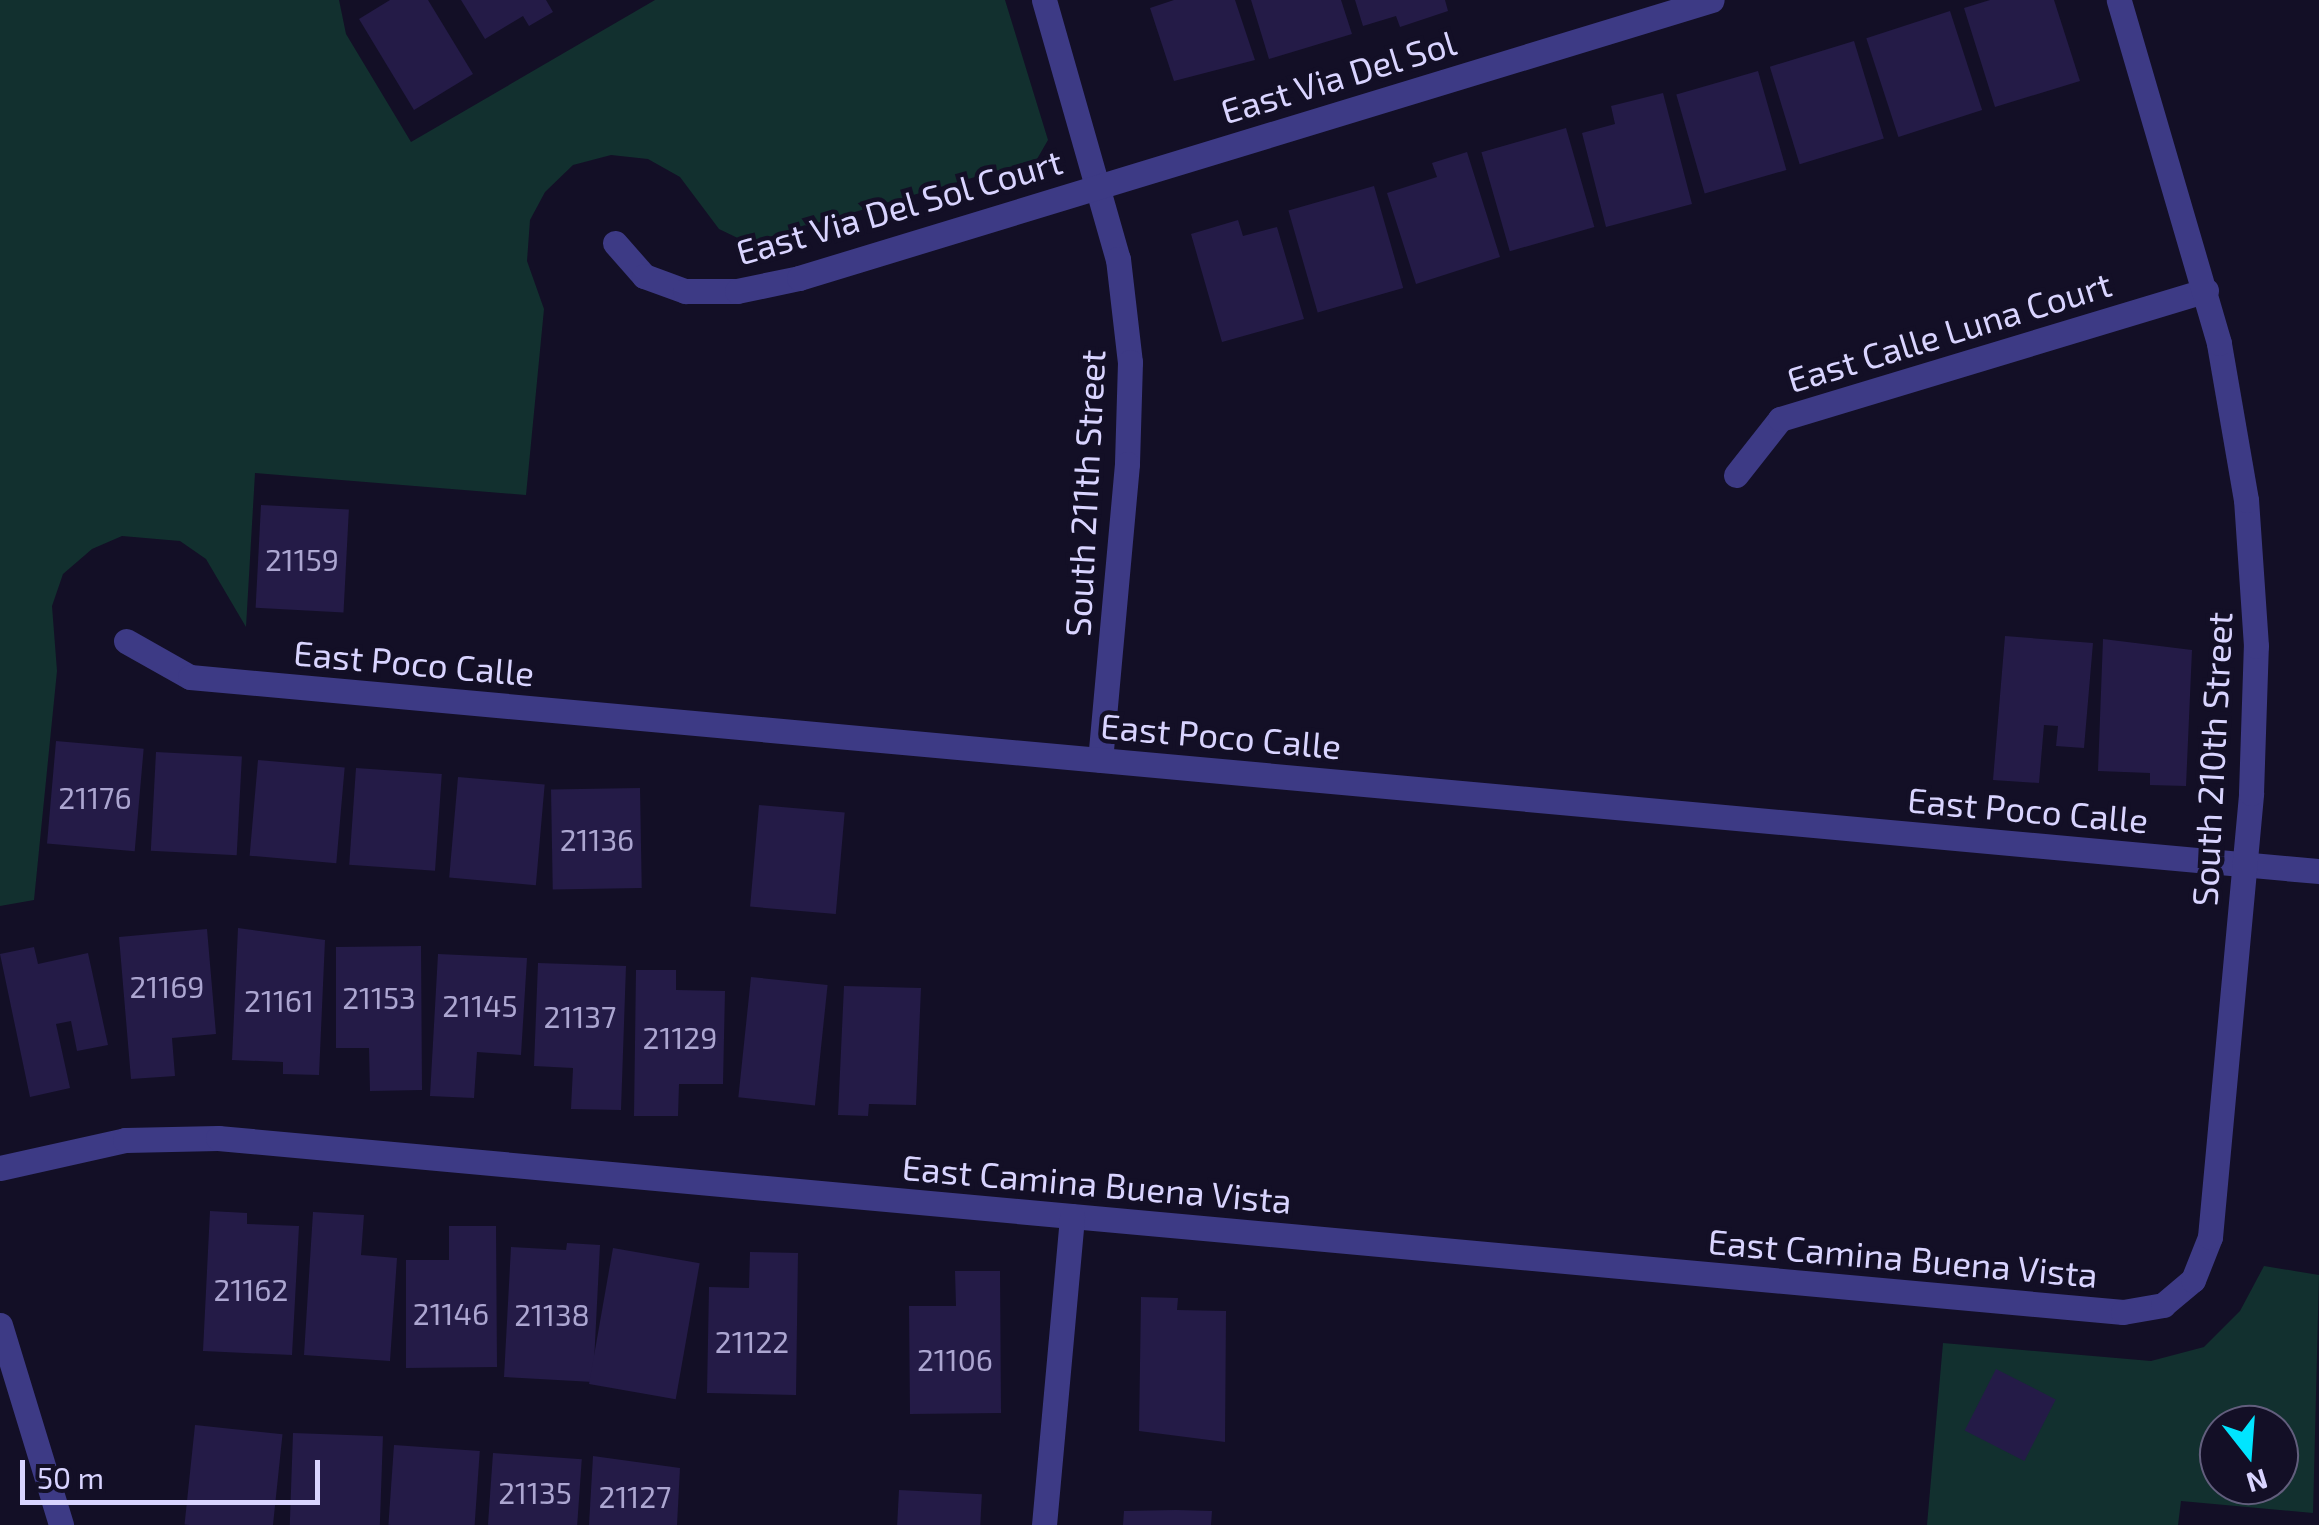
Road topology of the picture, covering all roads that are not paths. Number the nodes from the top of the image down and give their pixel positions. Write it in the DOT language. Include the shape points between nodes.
graph roads {
  1 [pos="1044,0"];
  2 [pos="1712,0"];
  3 [pos="2119,0"];
  4 [pos="1100,185"];
  5 [pos="615,243"];
  6 [pos="2206,290"];
  7 [pos="1736,475"];
  8 [pos="126,640"];
  9 [pos="1100,760"];
  10 [pos="2244,864"];
  11 [pos="2319,870"];
  12 [pos="0,1168"];
  13 [pos="1072,1216"];
  14 [pos="2184,1290"];
  15 [pos="0,1325"];
  16 [pos="62,1525"];
  17 [pos="1044,1525"];
  1 -- 4 [label="street, South 211th Street"];
  2 -- 4 [label="street, East Via Del Sol"];
  3 -- 6 [label="street, South 210th Street"];
  4 -- 5 [label="street, East Via Del Sol Court" via="799,278 736,291 685,291 644,276"];
  4 -- 9 [label="street, South 211th Street" via="1126,315 1130,401"];
  6 -- 7 [label="street, East Calle Luna Court" via="1780,419"];
  6 -- 10 [label="street, South 210th Street" via="2234,414 2252,567 2255,726"];
  8 -- 9 [label="street, East Poco Calle" via="190,676"];
  9 -- 10 [label="street, East Poco Calle"];
  10 -- 11 [label="street, East Poco Calle"];
  10 -- 14 [label="street, South 210th Street" via="2210,1238"];
  12 -- 13 [label="street, East Camina Buena Vista" via="125,1140 218,1138"];
  13 -- 14 [label="street, East Camina Buena Vista" via="2123,1312 2163,1305"];
  13 -- 17 [label="street"];
  15 -- 16 [label="street"];
}
